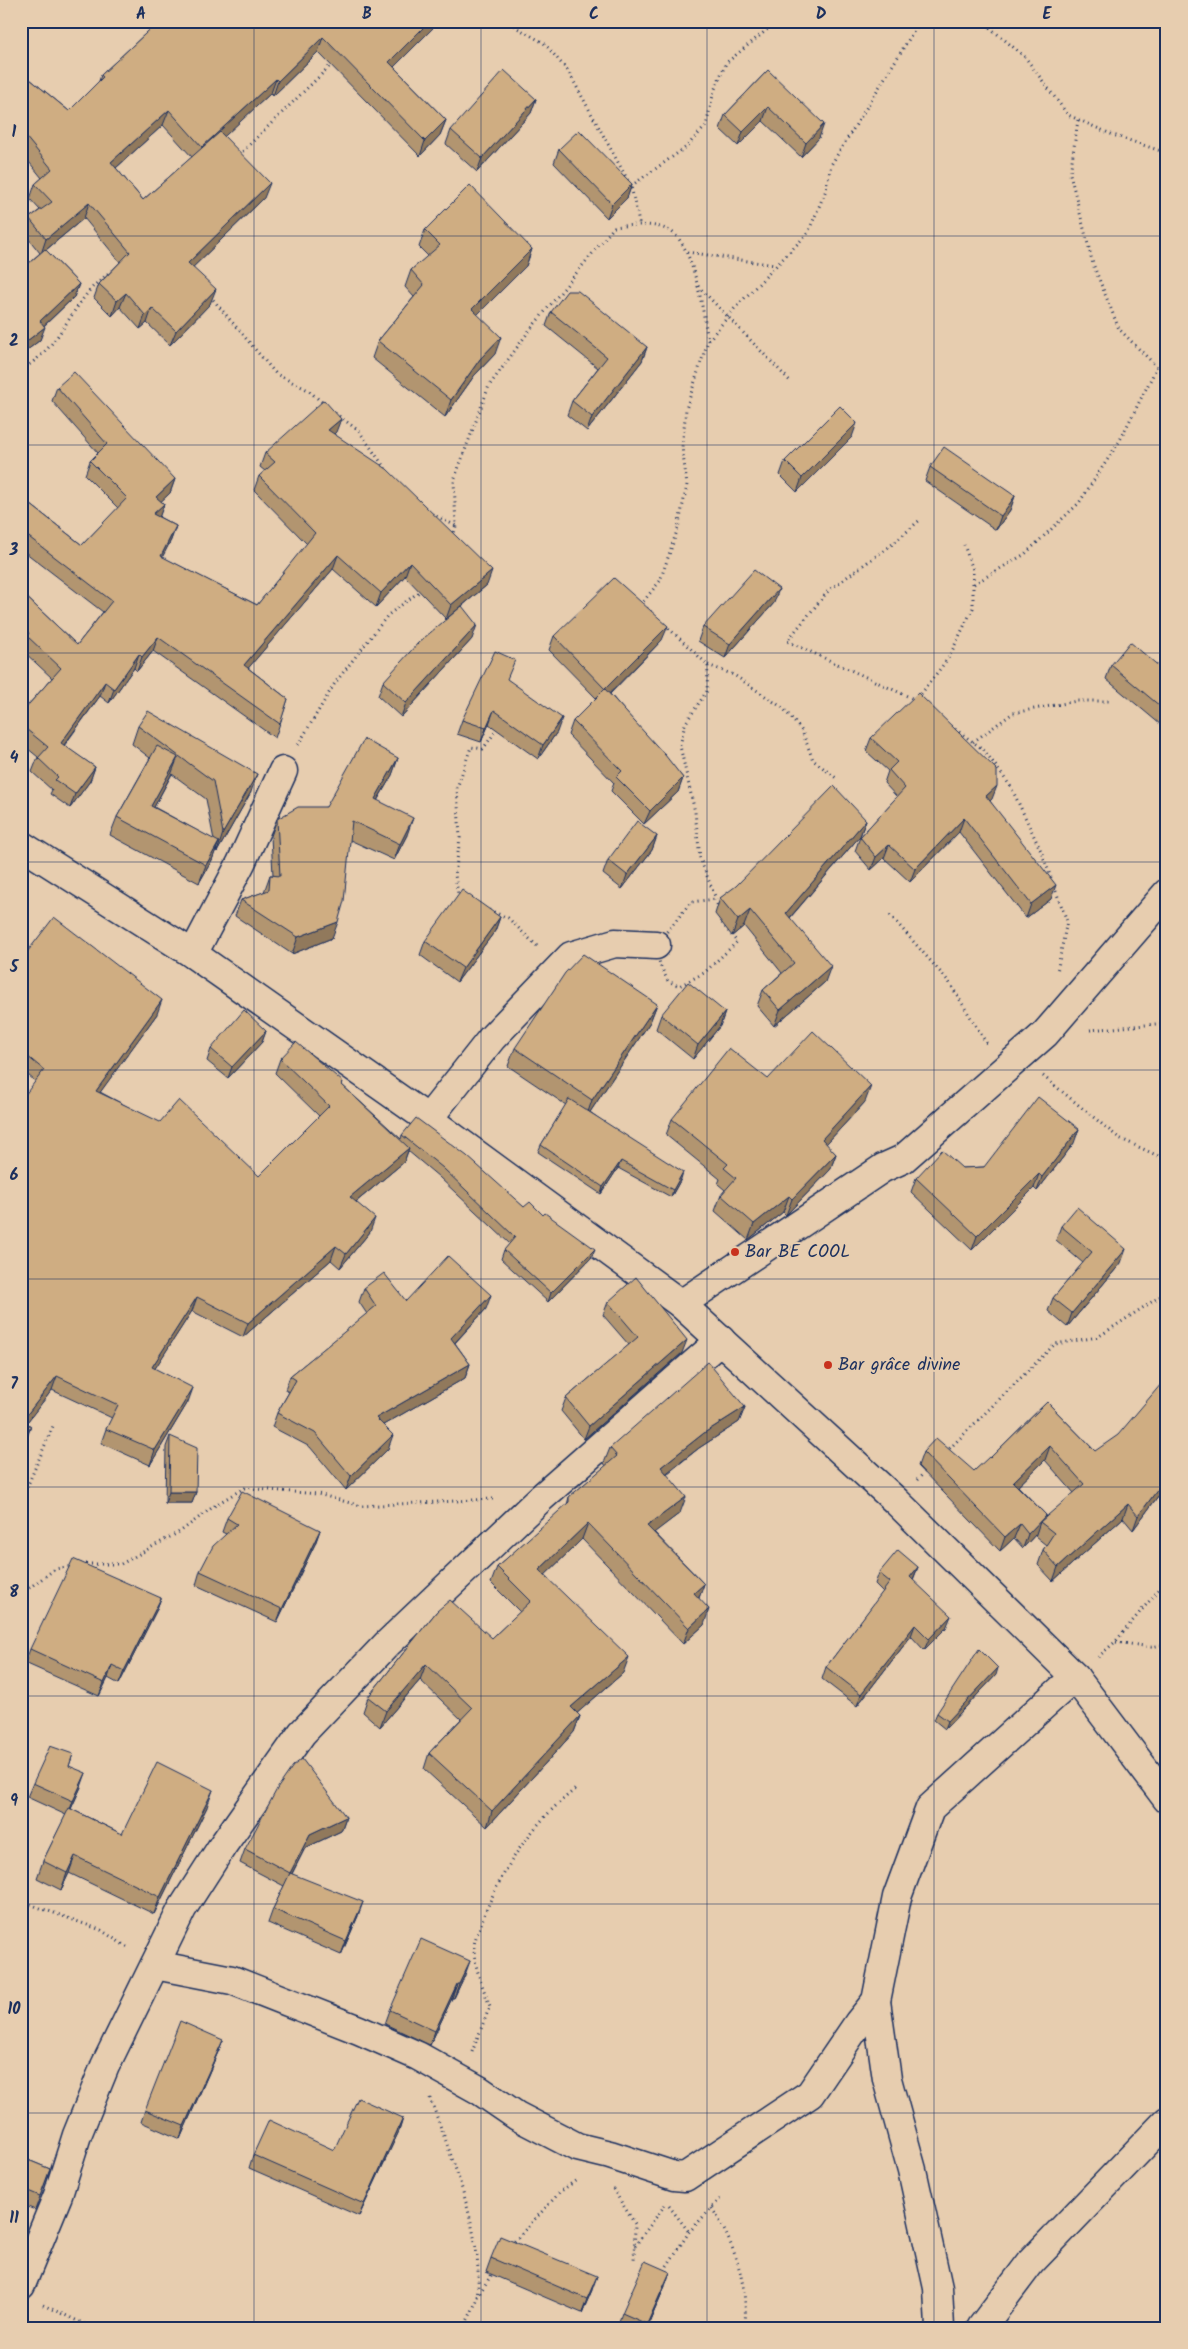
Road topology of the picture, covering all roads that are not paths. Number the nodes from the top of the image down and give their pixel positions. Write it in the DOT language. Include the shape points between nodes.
graph roads {
  1 [pos="283,771"];
  2 [pos="21,845"];
  3 [pos="1167,893"];
  4 [pos="656,945"];
  5 [pos="193,954"];
  6 [pos="428,1119"];
  7 [pos="681,1304"];
  8 [pos="721,1340"];
  9 [pos="1074,1677"];
  10 [pos="1167,1800"];
  11 [pos="155,1966"];
  12 [pos="876,2001"];
  13 [pos="1167,2121"];
  14 [pos="30,2294"];
  15 [pos="940,2328"];
  16 [pos="980,2328"];
  1 -- 5 [label="street" via="241,863"];
  2 -- 5 [label="street"];
  3 -- 7 [label="street" via="1024,1056 903,1159 883,1168"];
  4 -- 6 [label="street" via="615,943 572,956 492,1038"];
  5 -- 6 [label="street"];
  6 -- 7 [label="street"];
  7 -- 8 [label="street"];
  8 -- 9 [label="street" via="896,1501"];
  8 -- 11 [label="street" via="541,1498 387,1644 302,1733 182,1909"];
  9 -- 10 [label="street"];
  9 -- 12 [label="street" via="930,1808 898,1897"];
  11 -- 12 [label="street" via="232,1980 359,2030 418,2056 517,2116 596,2158 610,2155 686,2177 810,2094"];
  11 -- 14 [label="street" via="134,2003 77,2135"];
  12 -- 15 [label="street" via="887,2078 912,2170 938,2288"];
  13 -- 16 [label="street" via="1031,2262"];
}
